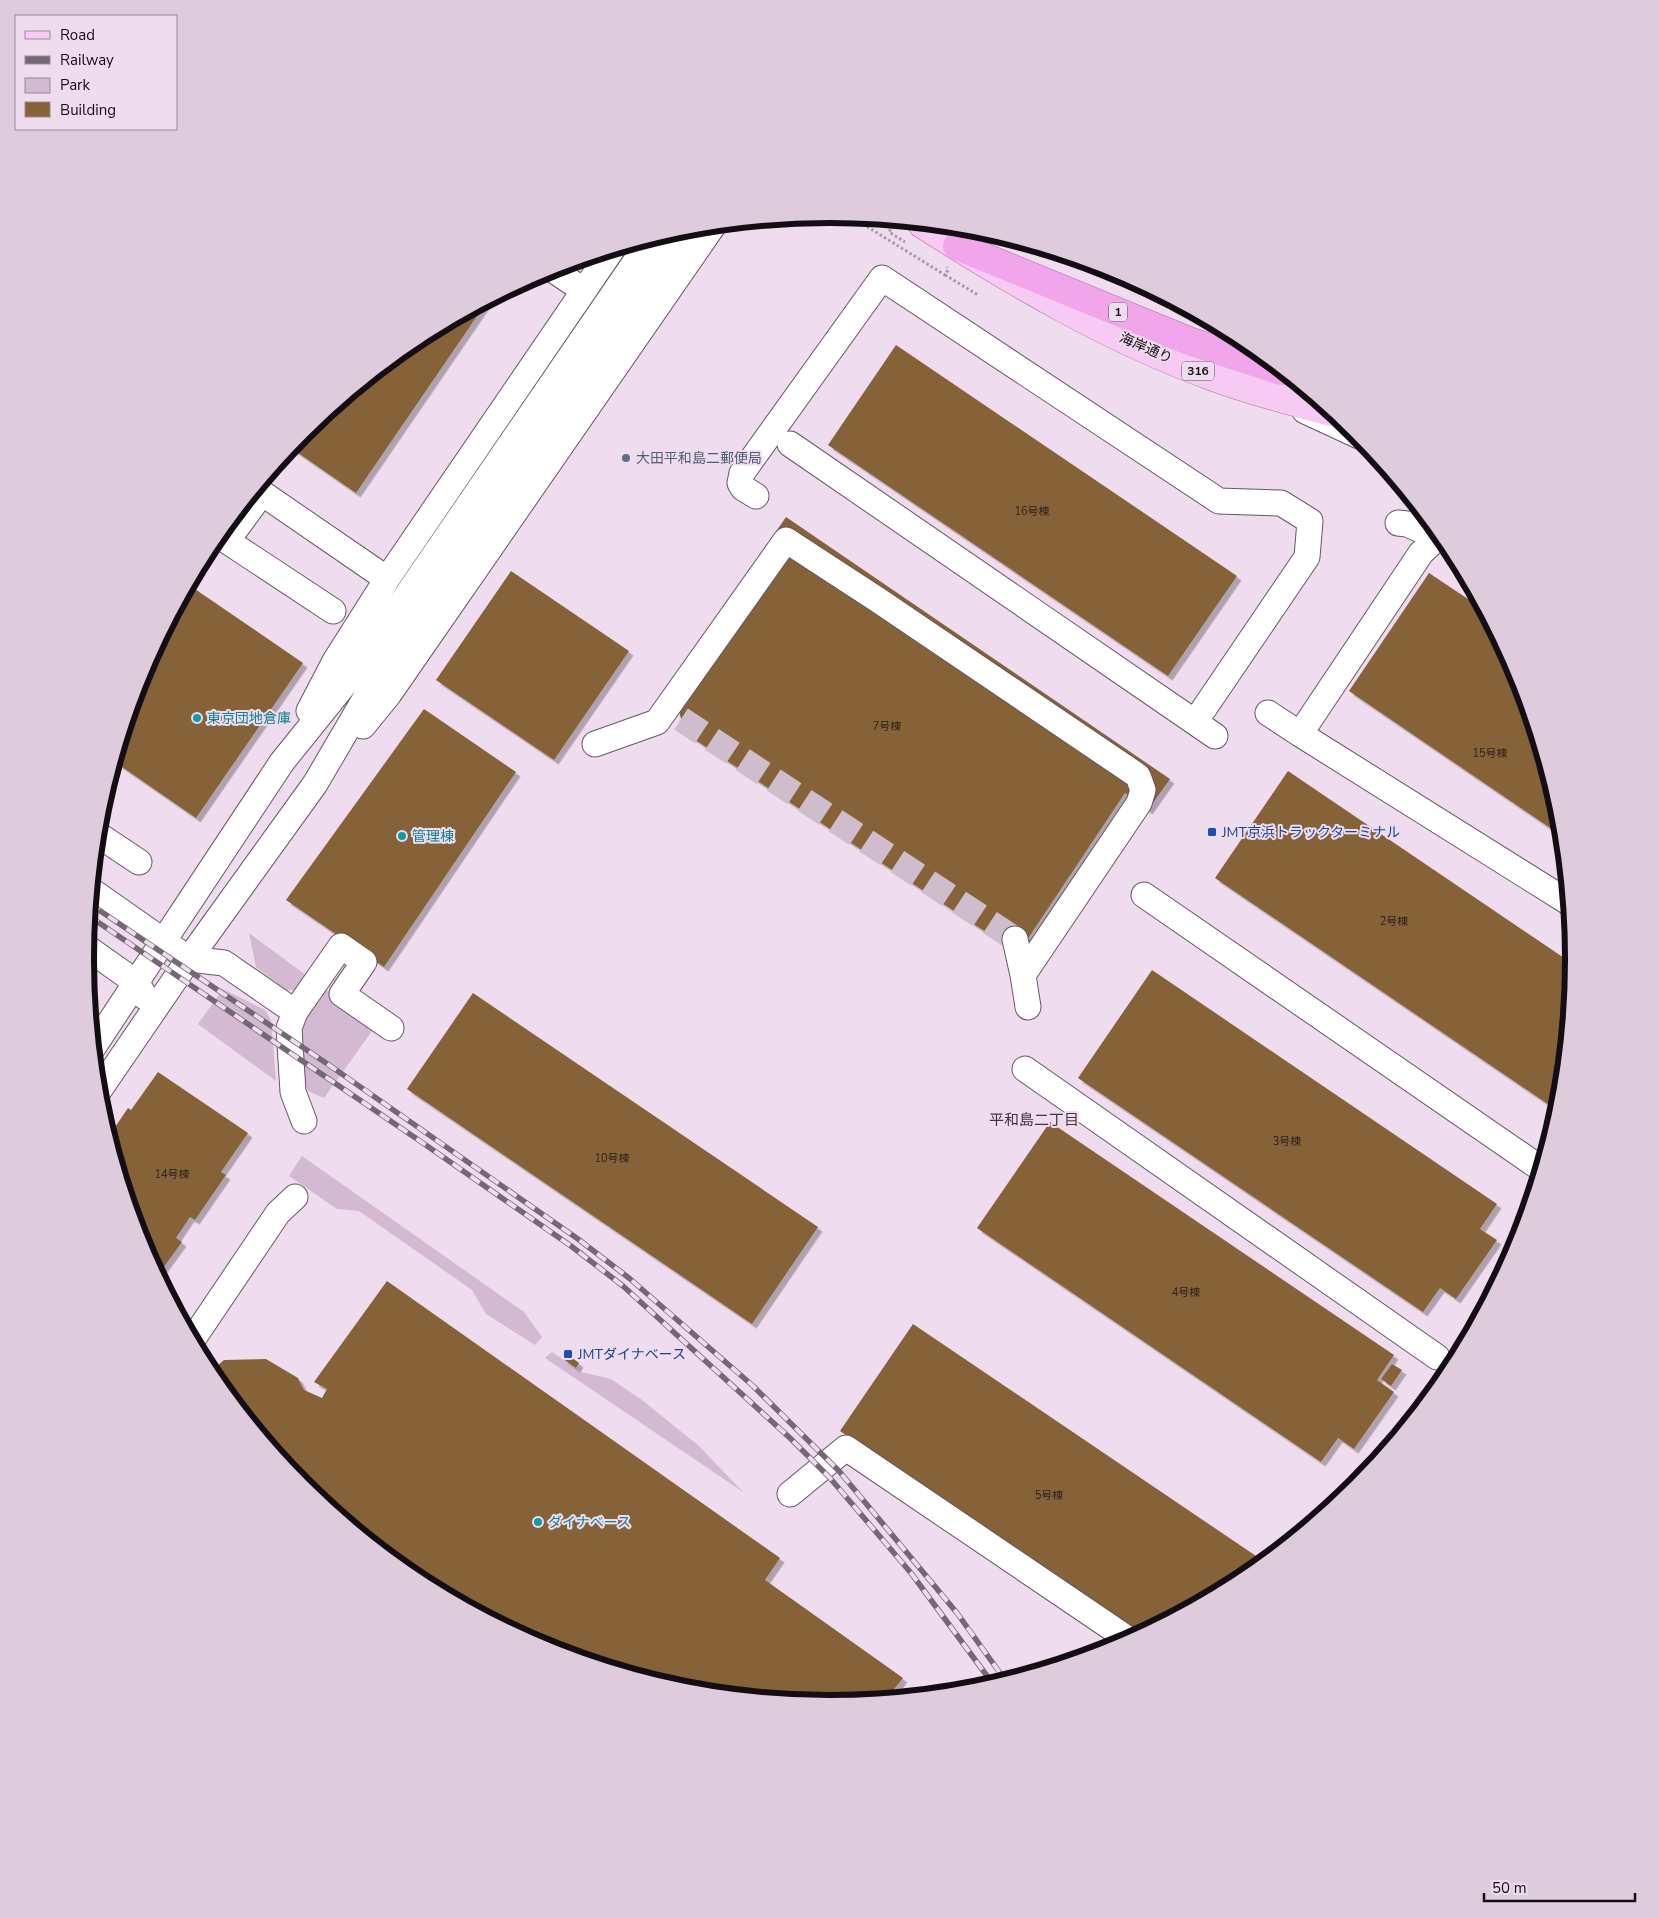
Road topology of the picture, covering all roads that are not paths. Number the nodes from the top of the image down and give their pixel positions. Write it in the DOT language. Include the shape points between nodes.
graph roads {
  1 [pos="914,233"];
  2 [pos="708,234"];
  3 [pos="679,239"];
  4 [pos="647,246"];
  5 [pos="952,257"];
  6 [pos="607,258"];
  7 [pos="560,274"];
  8 [pos="583,290"];
  9 [pos="1279,384"];
  10 [pos="1306,398"];
  11 [pos="1320,411"];
  12 [pos="525,444"];
  13 [pos="790,444"];
  14 [pos="261,492"];
  15 [pos="756,496"];
  16 [pos="1398,523"];
  17 [pos="1428,532"];
  18 [pos="1430,535"];
  19 [pos="225,540"];
  20 [pos="386,579"];
  21 [pos="333,611"];
  22 [pos="1268,713"];
  23 [pos="681,719"];
  24 [pos="656,722"];
  25 [pos="1195,722"];
  26 [pos="1300,734"];
  27 [pos="1215,736"];
  28 [pos="595,744"];
  29 [pos="282,762"];
  30 [pos="315,784"];
  31 [pos="104,839"];
  32 [pos="139,862"];
  33 [pos="97,894"];
  34 [pos="1144,895"];
  35 [pos="1563,899"];
  36 [pos="1015,939"];
  37 [pos="165,941"];
  38 [pos="94,953"];
  39 [pos="189,959"];
  40 [pos="1023,975"];
  41 [pos="137,983"];
  42 [pos="1028,1007"];
  43 [pos="153,1012"];
  44 [pos="295,1012"];
  45 [pos="391,1028"];
  46 [pos="98,1040"];
  47 [pos="1025,1069"];
  48 [pos="105,1082"];
  49 [pos="304,1121"];
  50 [pos="1535,1165"];
  51 [pos="295,1197"];
  52 [pos="196,1334"];
  53 [pos="1437,1357"];
  54 [pos="790,1494"];
  55 [pos="1120,1635"];
  1 -- 5 [label="main road"];
  2 -- 30 [label="street" via="389,694"];
  3 -- 12 [label="street"];
  4 -- 12 [label="street"];
  5 -- 9 [label="highway, 1" via="1189,341"];
  6 -- 8 [label="street"];
  7 -- 8 [label="street"];
  8 -- 20 [label="street"];
  9 -- 10 [label="main road"];
  9 -- 11 [label="street"];
  12 -- 29 [label="street" via="352,675"];
  12 -- 30 [label="street" via="373,685"];
  13 -- 25 [label="street"];
  14 -- 20 [label="street"];
  15 -- 25 [label="street" via="743,488 740,483 742,473 882,278 1219,501 1281,503 1310,521 1307,557"];
  16 -- 17 [label="street"];
  18 -- 26 [label="street" via="1422,553"];
  19 -- 21 [label="street"];
  20 -- 29 [label="street" via="335,661"];
  22 -- 26 [label="street"];
  23 -- 24 [label="street"];
  24 -- 28 [label="street"];
  24 -- 40 [label="street" via="786,540 1138,776 1143,790 1139,803"];
  25 -- 27 [label="street"];
  26 -- 35 [label="street"];
  29 -- 37 [label="street"];
  30 -- 39 [label="street"];
  31 -- 32 [label="street"];
  33 -- 37 [label="street"];
  34 -- 50 [label="street"];
  36 -- 40 [label="street"];
  37 -- 39 [label="street"];
  37 -- 41 [label="street"];
  38 -- 41 [label="street"];
  39 -- 43 [label="street"];
  39 -- 44 [label="street" via="224,963"];
  40 -- 42 [label="street"];
  41 -- 43 [label="street"];
  41 -- 46 [label="street"];
  43 -- 48 [label="street"];
  44 -- 45 [label="street" via="341,946 364,962 342,994"];
  44 -- 49 [label="street" via="288,1028 293,1092"];
  47 -- 53 [label="street"];
  51 -- 52 [label="street" via="278,1213"];
  54 -- 55 [label="street" via="846,1448"];
}
